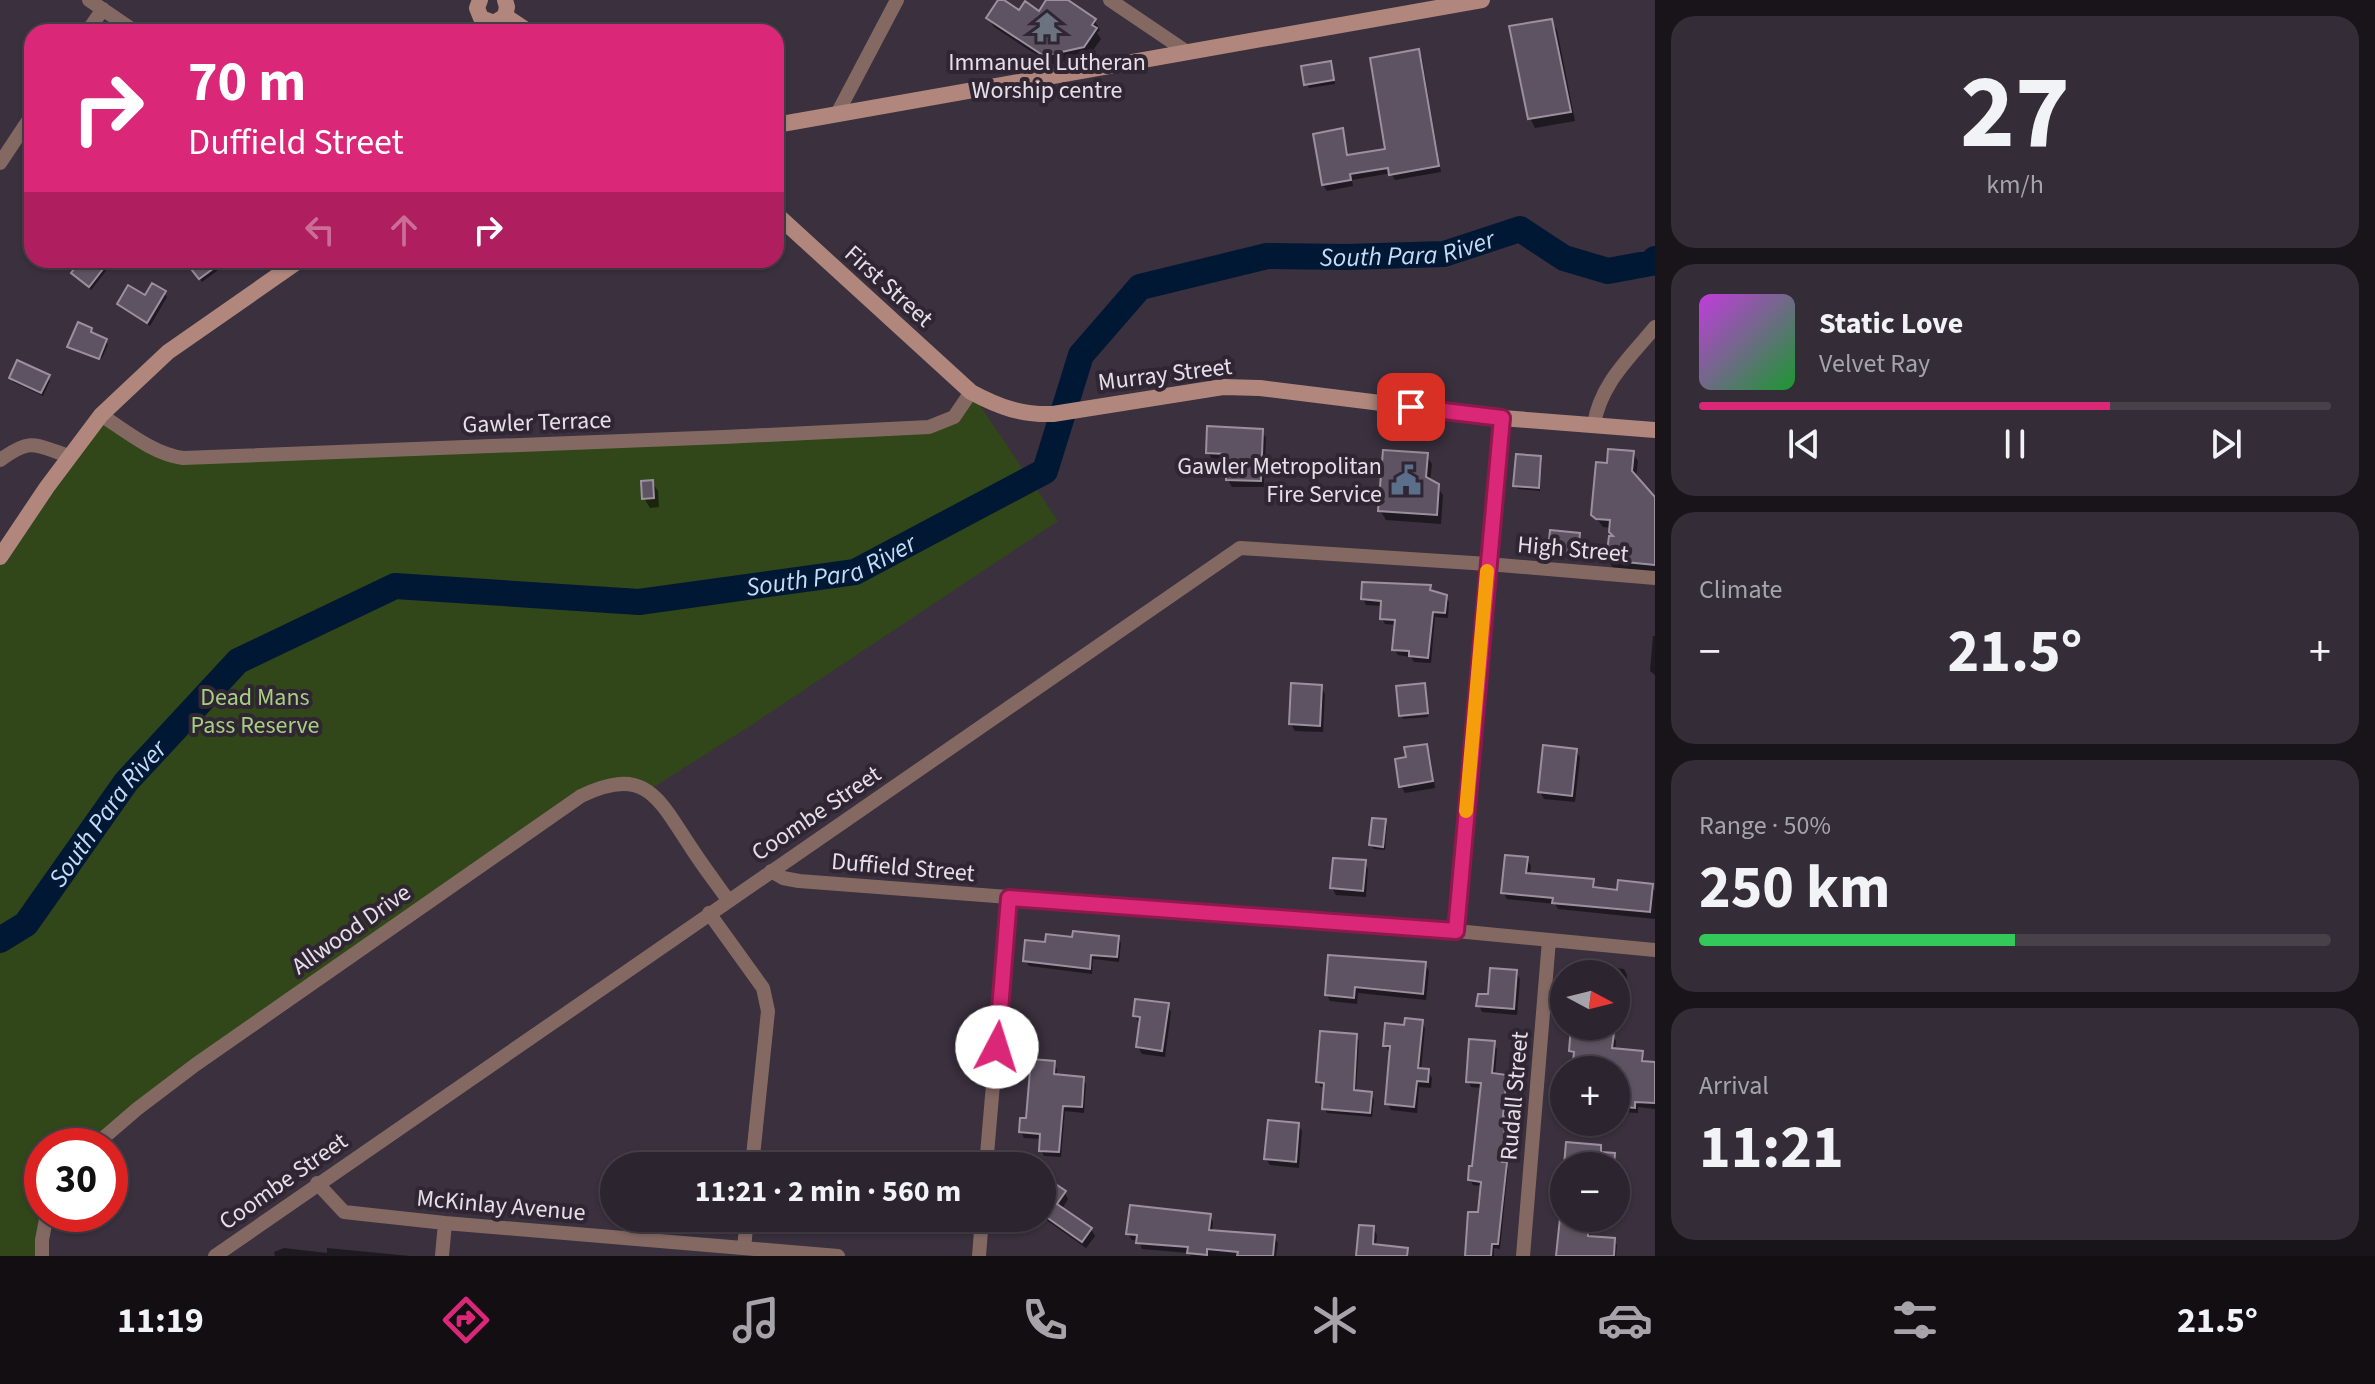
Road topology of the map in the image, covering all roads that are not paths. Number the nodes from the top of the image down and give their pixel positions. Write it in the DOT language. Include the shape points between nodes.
graph roads {
  1 [pos="89,0"];
  2 [pos="480,0"];
  3 [pos="897,0"];
  4 [pos="1110,0"];
  5 [pos="1482,0"];
  6 [pos="1446,3"];
  7 [pos="505,8"];
  8 [pos="103,9"];
  9 [pos="93,24"];
  10 [pos="125,24"];
  11 [pos="481,24"];
  12 [pos="490,24"];
  13 [pos="521,24"];
  14 [pos="1187,52"];
  15 [pos="837,114"];
  16 [pos="784,124"];
  17 [pos="24,127"];
  18 [pos="0,163"];
  19 [pos="784,221"];
  20 [pos="289,268"];
  21 [pos="1655,327"];
  22 [pos="971,392"];
  23 [pos="101,415"];
  24 [pos="1502,418"];
  25 [pos="1594,424"];
  26 [pos="1655,430"];
  27 [pos="69,456"];
  28 [pos="0,460"];
  29 [pos="0,557"];
  30 [pos="1488,564"];
  31 [pos="1655,578"];
  32 [pos="771,871"];
  33 [pos="1009,898"];
  34 [pos="728,900"];
  35 [pos="709,913"];
  36 [pos="1456,931"];
  37 [pos="1549,940"];
  38 [pos="1655,950"];
  39 [pos="115,1128"];
  40 [pos="753,1152"];
  41 [pos="987,1152"];
  42 [pos="317,1183"];
  43 [pos="445,1223"];
  44 [pos="45,1232"];
  45 [pos="746,1232"];
  46 [pos="981,1232"];
  47 [pos="744,1248"];
  48 [pos="42,1256"];
  49 [pos="215,1256"];
  50 [pos="442,1256"];
  51 [pos="838,1256"];
  52 [pos="979,1256"];
  53 [pos="1523,1256"];
  1 -- 8 [label="street"];
  2 -- 11 [label="main road"];
  3 -- 15 [label="street"];
  4 -- 14 [label="street"];
  5 -- 6 [label="main road"];
  6 -- 14 [label="main road"];
  7 -- 12 [label="main road" via="498,22"];
  7 -- 13 [label="main road"];
  8 -- 9 [label="street"];
  8 -- 10 [label="street"];
  14 -- 15 [label="main road"];
  15 -- 16 [label="main road"];
  17 -- 18 [label="street"];
  19 -- 22 [label="main road, First Street"];
  20 -- 23 [label="main road" via="168,352"];
  21 -- 25 [label="street" via="1604,390"];
  22 -- 23 [label="street, Gawler Terrace" via="954,417 929,427 183,458 168,456"];
  22 -- 24 [label="main road, Murray Street" via="1031,414 1223,387"];
  23 -- 27 [label="main road"];
  24 -- 25 [label="main road, Murray Street"];
  24 -- 30 [label="street"];
  25 -- 26 [label="main road, Murray Street"];
  27 -- 28 [label="street" via="30,444"];
  27 -- 29 [label="main road"];
  30 -- 31 [label="street, High Street"];
  30 -- 32 [label="street, Coombe Street" via="1240,548"];
  30 -- 36 [label="street"];
  32 -- 33 [label="street, Duffield Street" via="799,881"];
  32 -- 34 [label="street, Coombe Street"];
  33 -- 36 [label="street, Duffield Street"];
  33 -- 41 [label="street"];
  34 -- 35 [label="street, Coombe Street"];
  34 -- 39 [label="street, Allwood Drive" via="649,790 624,783 598,788 195,1065"];
  35 -- 40 [label="street" via="767,999"];
  35 -- 42 [label="street, Coombe Street"];
  36 -- 37 [label="street, Duffield Street"];
  37 -- 38 [label="street, Duffield Street"];
  37 -- 53 [label="street, Rudall Street"];
  42 -- 43 [label="street, McKinlay Avenue" via="344,1212"];
  42 -- 49 [label="street, Coombe Street"];
  43 -- 47 [label="street, McKinlay Avenue"];
  43 -- 50 [label="street"];
  44 -- 48 [label="street"];
  45 -- 47 [label="street"];
  46 -- 52 [label="street"];
  47 -- 51 [label="street, McKinlay Avenue"];
}
